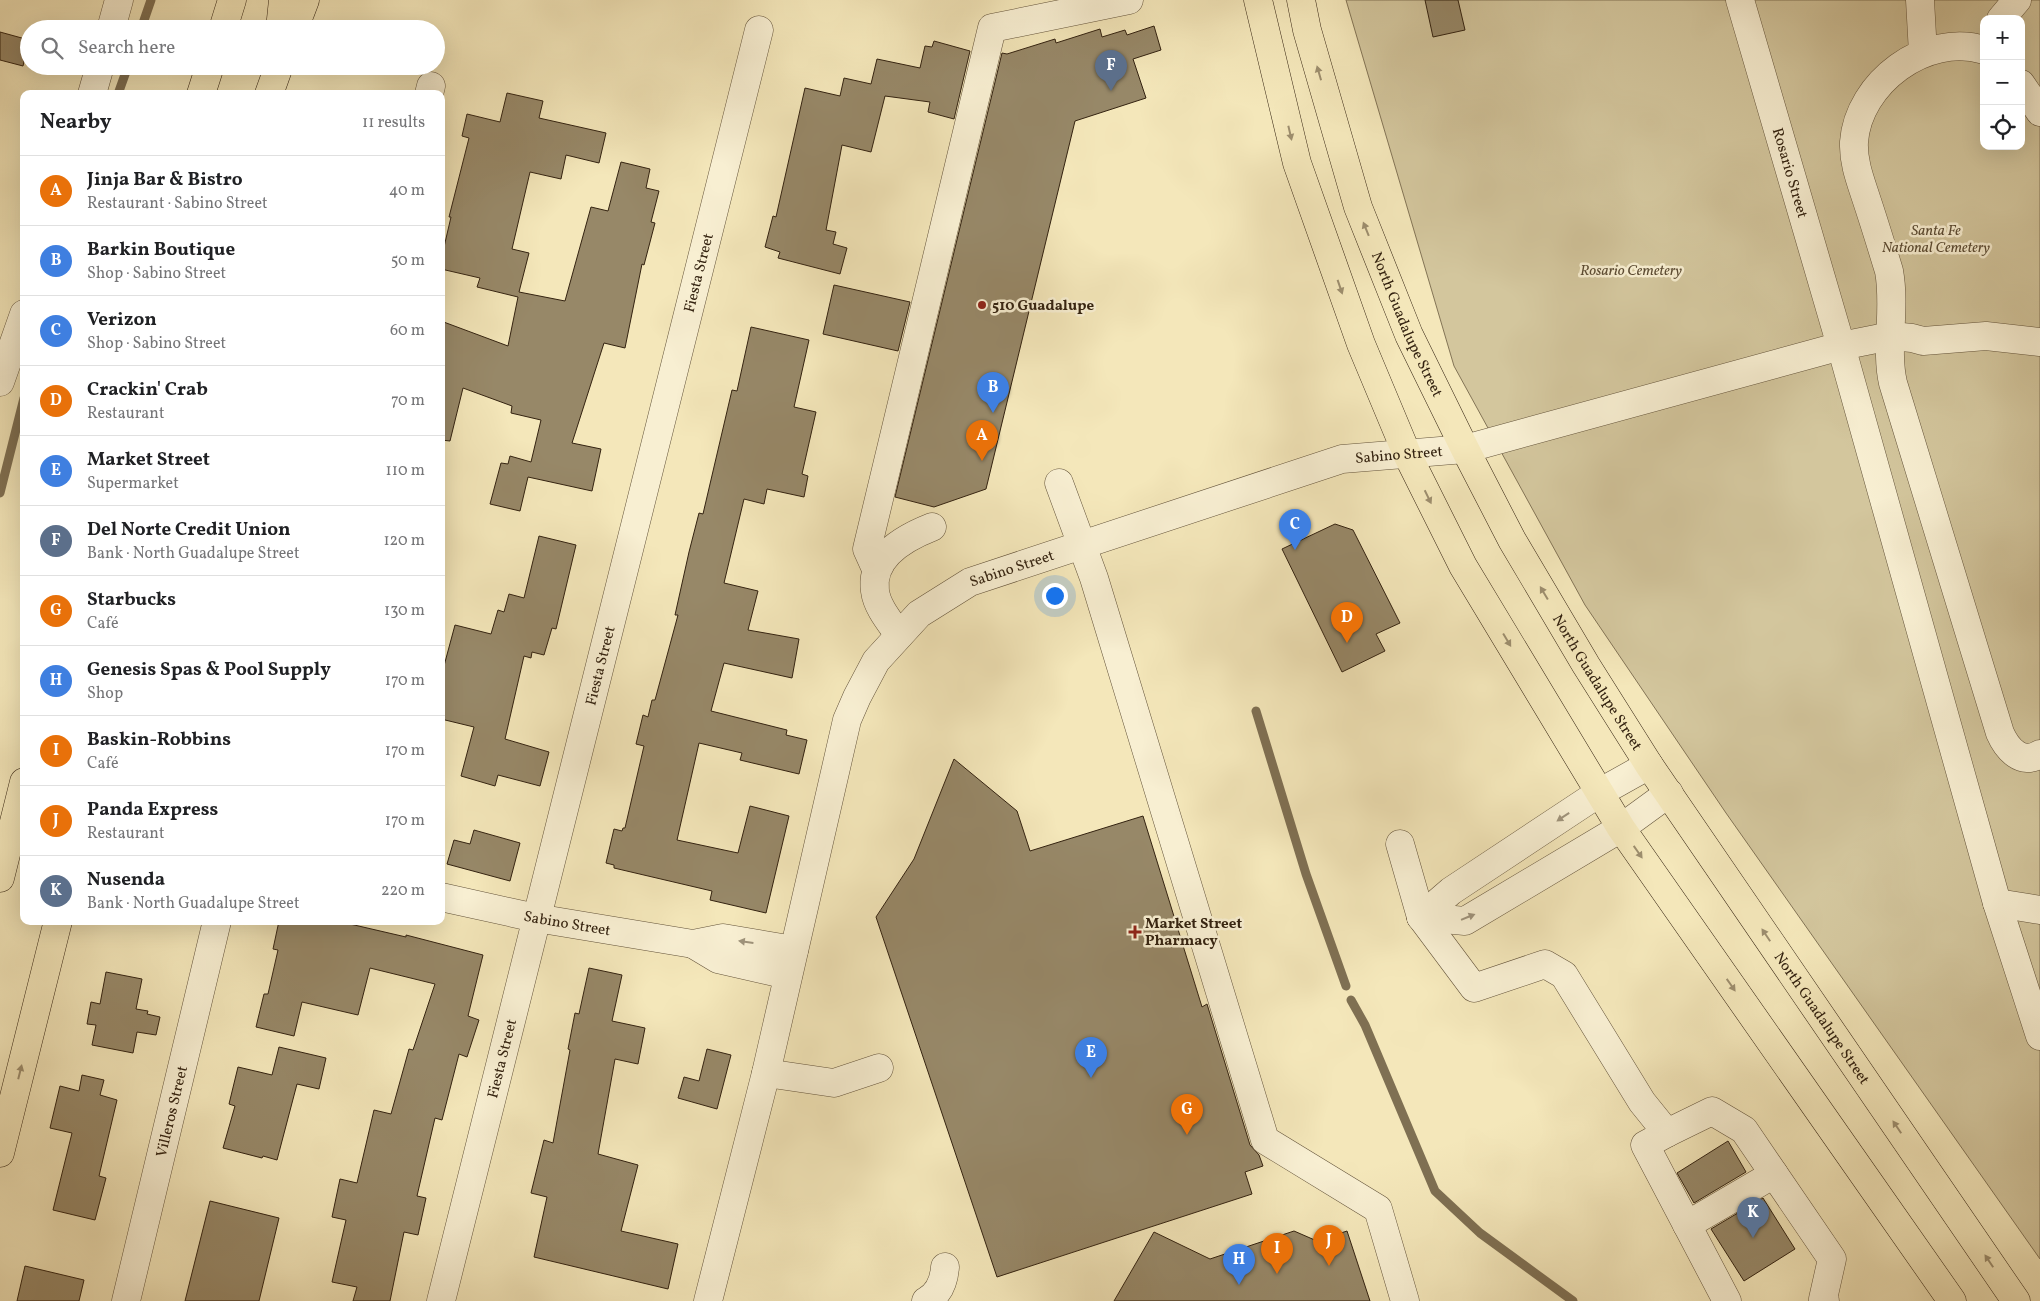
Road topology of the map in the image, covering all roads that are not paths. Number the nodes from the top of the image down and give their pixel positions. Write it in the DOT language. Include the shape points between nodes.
graph roads {
  1 [pos="119,0"];
  2 [pos="232,0"];
  3 [pos="283,0"];
  4 [pos="305,0"];
  5 [pos="1129,0"];
  6 [pos="1258,0"];
  7 [pos="1301,0"];
  8 [pos="1740,0"];
  9 [pos="1920,0"];
  10 [pos="2016,0"];
  11 [pos="2004,15"];
  12 [pos="113,20"];
  13 [pos="225,20"];
  14 [pos="281,20"];
  15 [pos="297,20"];
  16 [pos="760,30"];
  17 [pos="1980,49"];
  18 [pos="1923,53"];
  19 [pos="97,75"];
  20 [pos="207,75"];
  21 [pos="93,90"];
  22 [pos="202,90"];
  23 [pos="2025,90"];
  24 [pos="2040,112"];
  25 [pos="20,325"];
  26 [pos="1892,336"];
  27 [pos="2040,342"];
  28 [pos="1841,346"];
  29 [pos="0,382"];
  30 [pos="1465,449"];
  31 [pos="1407,454"];
  32 [pos="1059,484"];
  33 [pos="932,527"];
  34 [pos="1082,544"];
  35 [pos="876,569"];
  36 [pos="899,635"];
  37 [pos="2040,754"];
  38 [pos="1649,765"];
  39 [pos="1598,793"];
  40 [pos="1669,794"];
  41 [pos="20,801"];
  42 [pos="1621,828"];
  43 [pos="1400,844"];
  44 [pos="0,878"];
  45 [pos="445,898"];
  46 [pos="1998,903"];
  47 [pos="2040,910"];
  48 [pos="1421,917"];
  49 [pos="536,918"];
  50 [pos="57,925"];
  51 [pos="216,925"];
  52 [pos="791,963"];
  53 [pos="2040,1036"];
  54 [pos="879,1068"];
  55 [pos="766,1073"];
  56 [pos="1667,1133"];
  57 [pos="0,1153"];
  58 [pos="1774,1174"];
  59 [pos="1687,1225"];
  60 [pos="944,1267"];
  61 [pos="1822,1300"];
  62 [pos="126,1301"];
  63 [pos="441,1301"];
  64 [pos="708,1301"];
  65 [pos="926,1301"];
  66 [pos="1405,1301"];
  67 [pos="1727,1301"];
  68 [pos="1952,1301"];
  69 [pos="2016,1301"];
  1 -- 12 [label="street"];
  2 -- 13 [label="main road"];
  3 -- 14 [label="main road"];
  4 -- 15 [label="main road"];
  5 -- 35 [label="street" via="992,28 867,549"];
  6 -- 31 [label="main road, one-way" via="1297,163 1361,344"];
  30 -- 7 [label="main road, North Guadalupe Street, one-way" via="1409,335 1358,207"];
  8 -- 28 [label="street, Rosario Street"];
  9 -- 18 [label="street"];
  10 -- 11 [label="street"];
  16 -- 49 [label="street, Fiesta Street"];
  17 -- 18 [label="street" via="1965,46"];
  18 -- 26 [label="street" via="1908,60 1882,83 1864,110 1854,143 1855,163 1889,271"];
  19 -- 21 [label="street"];
  20 -- 22 [label="main road"];
  23 -- 24 [label="street"];
  25 -- 29 [label="street"];
  26 -- 27 [label="street, Sabino Street" via="1923,341 1986,336"];
  26 -- 28 [label="street, Sabino Street"];
  26 -- 37 [label="street" via="1889,368 1893,383 2000,734 2018,756 2029,758"];
  28 -- 30 [label="street, Sabino Street"];
  28 -- 46 [label="street, Rosario Street"];
  30 -- 31 [label="street, Sabino Street"];
  38 -- 30 [label="main road, North Guadalupe Street, one-way" via="1517,548"];
  31 -- 34 [label="street, Sabino Street" via="1342,459"];
  31 -- 39 [label="main road, one-way" via="1463,566"];
  32 -- 34 [label="street"];
  33 -- 35 [label="street" via="895,546"];
  34 -- 36 [label="street, Sabino Street" via="970,582 920,614"];
  34 -- 66 [label="street" via="1265,1140 1378,1209"];
  35 -- 36 [label="street" via="875,592 883,612"];
  36 -- 52 [label="street, Sabino Street" via="876,661 847,720"];
  38 -- 39 [label="street"];
  38 -- 40 [label="main road, North Guadalupe Street"];
  39 -- 42 [label="main road"];
  39 -- 48 [label="street, one-way" via="1451,891"];
  40 -- 42 [label="street"];
  69 -- 40 [label="main road, North Guadalupe Street, one-way"];
  41 -- 44 [label="main road"];
  48 -- 42 [label="street, one-way" via="1465,921"];
  42 -- 68 [label="main road, one-way"];
  43 -- 48 [label="street"];
  45 -- 49 [label="street, Sabino Street"];
  46 -- 47 [label="street"];
  46 -- 53 [label="street, Rosario Street"];
  48 -- 56 [label="street" via="1474,988 1545,964 1564,975 1642,1102"];
  49 -- 52 [label="street, Sabino Street" via="693,944 723,938"];
  49 -- 63 [label="street, Fiesta Street"];
  57 -- 50 [label="main road, one-way"];
  51 -- 62 [label="street, Villeros Street"];
  52 -- 55 [label="street"];
  54 -- 55 [label="street" via="834,1083"];
  55 -- 64 [label="street"];
  56 -- 58 [label="street" via="1712,1111 1744,1130"];
  56 -- 59 [label="street" via="1644,1145"];
  58 -- 59 [label="street"];
  58 -- 61 [label="street" via="1832,1259"];
  59 -- 67 [label="street"];
  60 -- 65 [label="street" via="944,1280 932,1298"];
}
